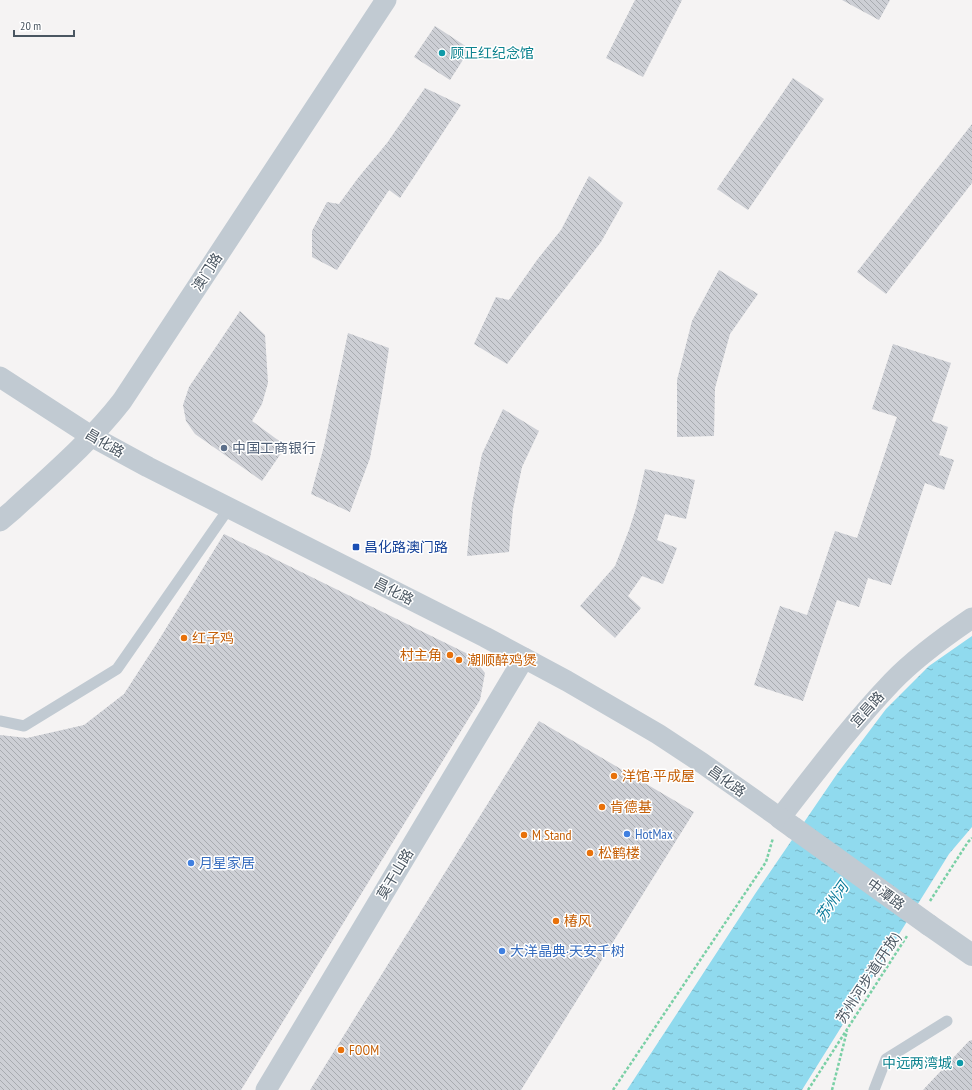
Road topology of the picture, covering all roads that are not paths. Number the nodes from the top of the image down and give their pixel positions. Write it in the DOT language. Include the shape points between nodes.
graph roads {
  1 [pos="386,0"];
  2 [pos="0,377"];
  3 [pos="91,436"];
  4 [pos="229,508"];
  5 [pos="0,521"];
  6 [pos="972,618"];
  7 [pos="524,658"];
  8 [pos="0,721"];
  9 [pos="787,823"];
  10 [pos="972,955"];
  11 [pos="946,1021"];
  12 [pos="266,1090"];
  13 [pos="874,1090"];
  1 -- 3 [label="street, 澳门路" via="136,381 109,418"];
  2 -- 3 [label="street, 昌化路"];
  3 -- 4 [label="street, 昌化路"];
  3 -- 5 [label="street, 澳门路"];
  4 -- 7 [label="street, 昌化路"];
  4 -- 8 [label="lane" via="117,669 24,726"];
  6 -- 9 [label="street, 宜昌路" via="936,642 893,681 852,726"];
  7 -- 9 [label="street, 昌化路" via="658,734"];
  7 -- 12 [label="street, 莫干山路"];
  9 -- 10 [label="street, 中潭路, bridge"];
  11 -- 13 [label="lane" via="886,1059"];
}
